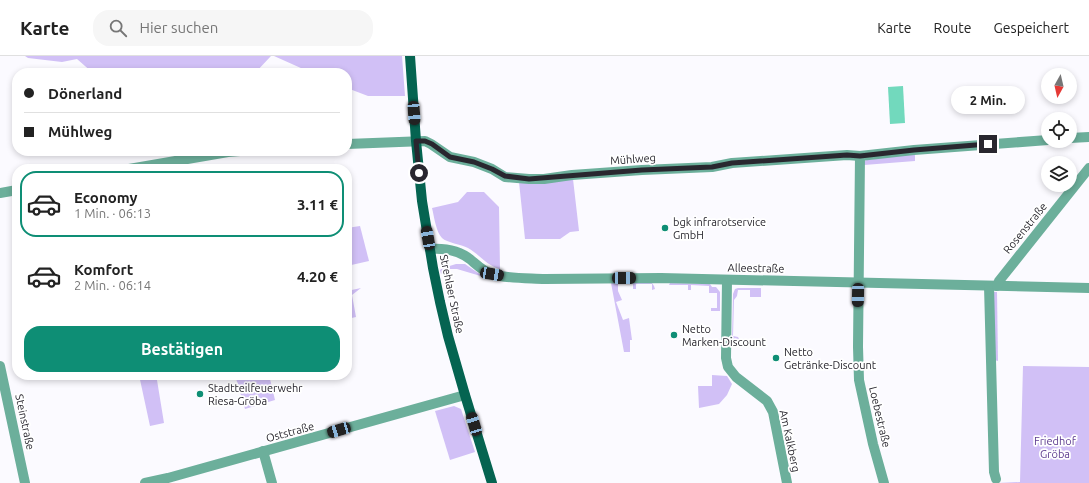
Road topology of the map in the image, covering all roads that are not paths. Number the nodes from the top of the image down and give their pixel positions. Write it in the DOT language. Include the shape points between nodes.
graph roads {
  1 [pos="410,56"];
  2 [pos="1089,137"];
  3 [pos="1077,138"];
  4 [pos="416,141"];
  5 [pos="1041,141"];
  6 [pos="352,144"];
  7 [pos="205,156"];
  8 [pos="860,156"];
  9 [pos="158,164"];
  10 [pos="1089,168"];
  11 [pos="12,191"];
  12 [pos="0,193"];
  13 [pos="430,249"];
  14 [pos="727,280"];
  15 [pos="858,282"];
  16 [pos="993,286"];
  17 [pos="1089,288"];
  18 [pos="0,366"];
  19 [pos="465,395"];
  20 [pos="263,452"];
  21 [pos="996,479"];
  22 [pos="169,480"];
  23 [pos="25,483"];
  24 [pos="145,483"];
  25 [pos="272,483"];
  26 [pos="492,483"];
  27 [pos="787,483"];
  28 [pos="884,483"];
  1 -- 4 [label="main road, Strehlaer Straße"];
  2 -- 3 [label="street"];
  4 -- 6 [label="street, Mühlweg"];
  4 -- 8 [label="street, Mühlweg" via="425,141 450,157 474,162 505,176 529,179"];
  4 -- 13 [label="main road, Strehlaer Straße"];
  5 -- 8 [label="street, Mühlweg"];
  7 -- 9 [label="street"];
  8 -- 15 [label="street"];
  10 -- 16 [label="street, Rosenstraße"];
  11 -- 12 [label="street"];
  13 -- 14 [label="street, Alleestraße" via="439,248 462,253 481,269 508,277"];
  13 -- 19 [label="main road, Strehlaer Straße" via="440,302"];
  14 -- 15 [label="street, Alleestraße"];
  14 -- 27 [label="street, Am Kalkberg" via="728,367 736,377 767,400 773,412"];
  15 -- 16 [label="street, Alleestraße"];
  15 -- 28 [label="street, Loebestraße" via="860,380"];
  16 -- 17 [label="street, Alleestraße"];
  16 -- 21 [label="street"];
  18 -- 23 [label="street, Steinstraße"];
  19 -- 20 [label="street, Oststraße"];
  19 -- 26 [label="main road, Strehlaer Straße"];
  20 -- 22 [label="street, Oststraße"];
  20 -- 25 [label="street"];
  22 -- 24 [label="street, Oststraße"];
}
